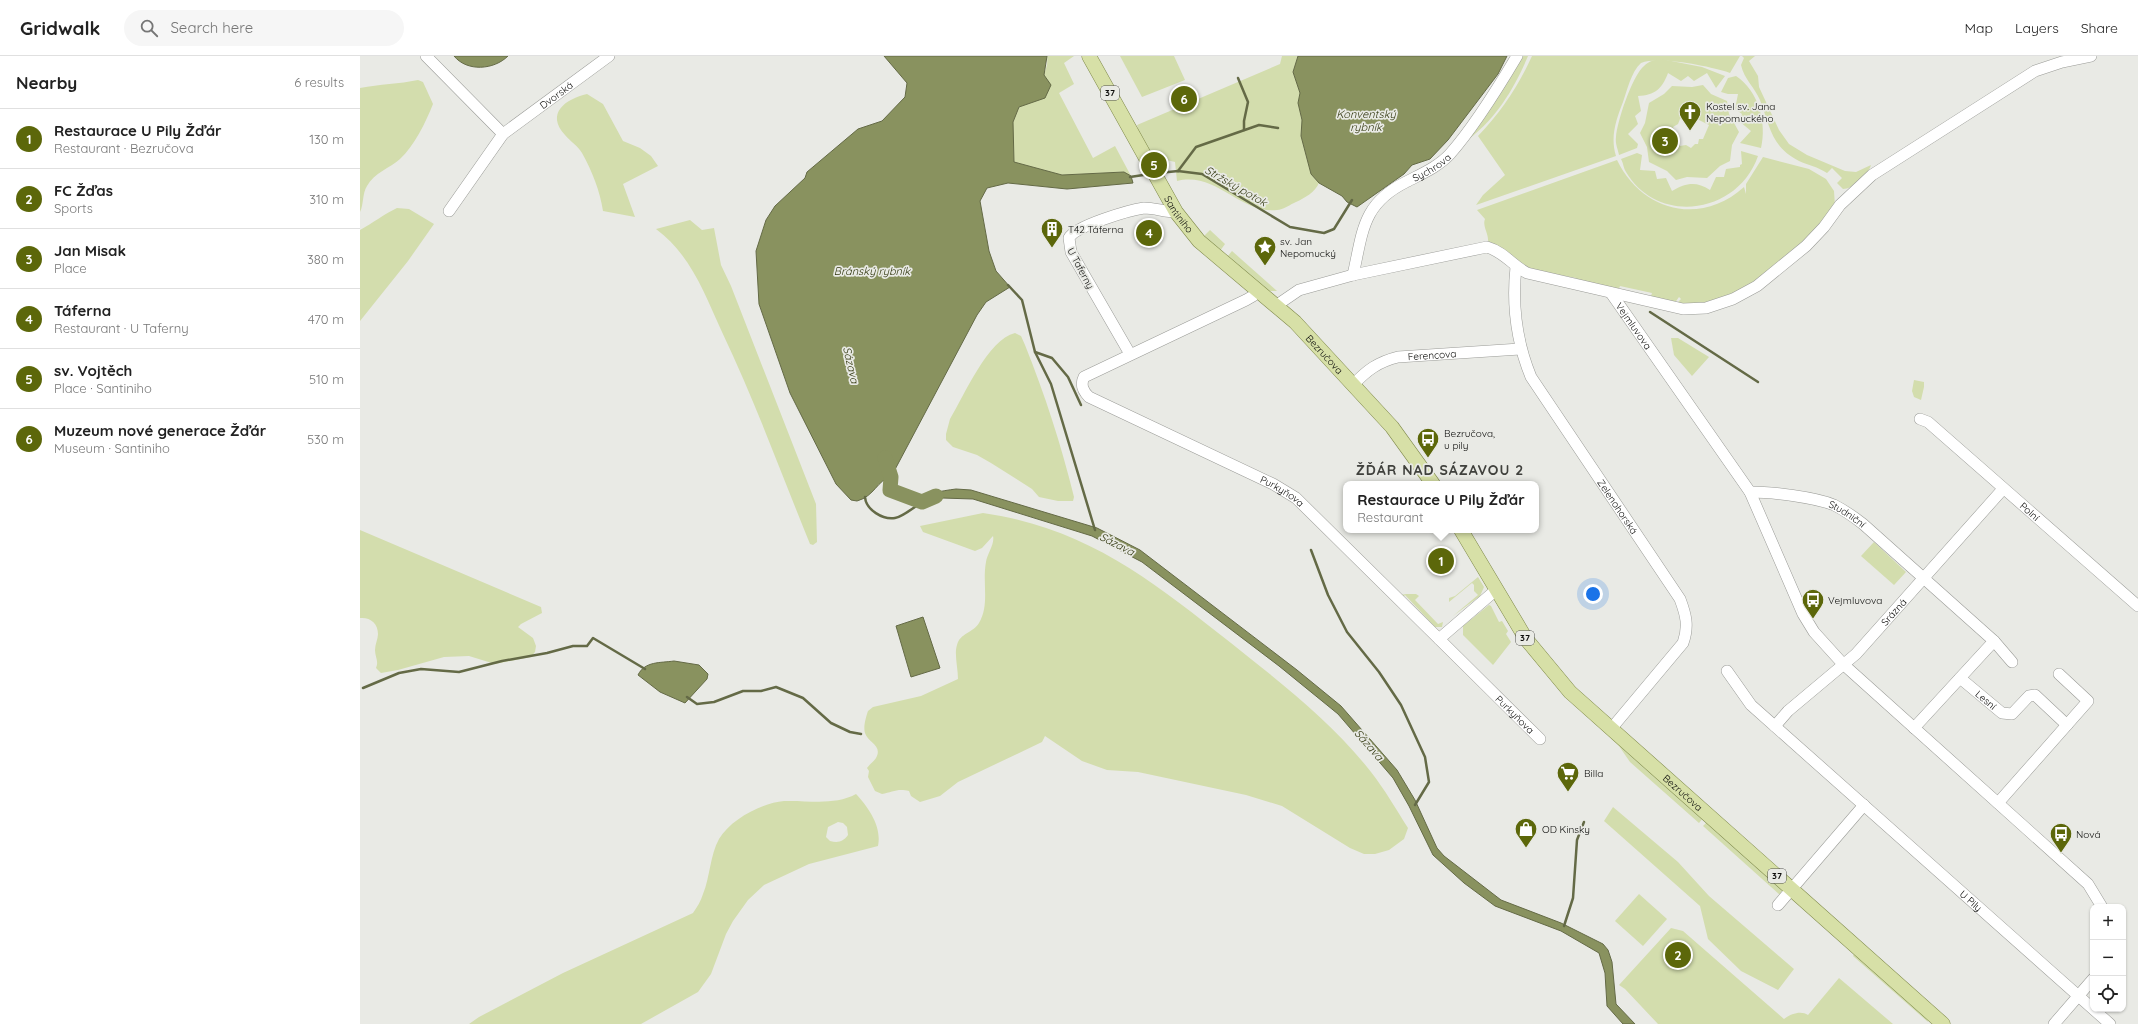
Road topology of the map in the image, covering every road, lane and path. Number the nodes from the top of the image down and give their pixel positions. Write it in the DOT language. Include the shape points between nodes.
graph roads {
  1 [pos="426,56"];
  2 [pos="609,56"];
  3 [pos="1089,56"];
  4 [pos="1517,56"];
  5 [pos="2091,56"];
  6 [pos="503,134"];
  7 [pos="449,211"];
  8 [pos="1176,212"];
  9 [pos="1199,241"];
  10 [pos="1516,267"];
  11 [pos="1353,275"];
  12 [pos="1258,290"];
  13 [pos="1611,292"];
  14 [pos="1277,305"];
  15 [pos="1520,349"];
  16 [pos="1130,354"];
  17 [pos="1353,385"];
  18 [pos="1920,419"];
  19 [pos="1432,481"];
  20 [pos="2003,489"];
  21 [pos="1750,492"];
  22 [pos="1462,533"];
  23 [pos="1924,578"];
  24 [pos="1496,590"];
  25 [pos="2138,606"];
  26 [pos="1439,639"];
  27 [pos="1994,641"];
  28 [pos="2012,662"];
  29 [pos="1843,664"];
  30 [pos="1727,671"];
  31 [pos="2058,674"];
  32 [pos="1960,678"];
  33 [pos="2067,725"];
  34 [pos="1775,726"];
  35 [pos="1611,728"];
  36 [pos="1914,728"];
  37 [pos="1540,739"];
  38 [pos="1998,803"];
  39 [pos="1864,805"];
  40 [pos="1792,889"];
  41 [pos="2100,904"];
  42 [pos="1778,905"];
  43 [pos="2090,981"];
  44 [pos="2077,996"];
  45 [pos="1943,1024"];
  46 [pos="2054,1024"];
  47 [pos="2110,1024"];
  1 -- 6 [label="street"];
  2 -- 6 [label="street, Dvorská"];
  3 -- 8 [label="main road, Santiniho / 37"];
  4 -- 11 [label="street, Sychrova" via="1495,92 1450,154 1428,171 1392,189 1375,204 1363,230"];
  5 -- 13 [label="street" via="2035,71 1872,175 1840,205 1806,246 1757,286 1733,299 1706,308 1683,309"];
  6 -- 7 [label="street, Dvorská"];
  8 -- 9 [label="main road, Santiniho / 37"];
  8 -- 16 [label="street, U Taferny" via="1145,208 1078,230 1069,238 1071,252"];
  9 -- 12 [label="main road, Bezručova / 37"];
  10 -- 11 [label="street" via="1506,256 1487,247"];
  10 -- 13 [label="street" via="1527,273"];
  10 -- 15 [label="street, Zelenohorská" via="1514,279"];
  11 -- 14 [label="street" via="1299,290"];
  12 -- 14 [label="main road, Bezručova / 37"];
  12 -- 16 [label="street" via="1246,300"];
  13 -- 21 [label="street, Vejmluvova"];
  14 -- 17 [label="main road, Bezručova / 37"];
  15 -- 17 [label="street, Ferencova" via="1398,357 1369,368"];
  15 -- 35 [label="street, Zelenohorská" via="1536,385 1680,599 1687,617 1687,632 1683,643"];
  16 -- 26 [label="street, Purkyňova" via="1084,377 1083,390 1089,397 1273,484 1296,498"];
  17 -- 19 [label="main road, Bezručova / 37" via="1392,427"];
  18 -- 20 [label="street, Polní" via="1928,422"];
  20 -- 23 [label="street, Srázná"];
  20 -- 25 [label="street, Polní"];
  21 -- 23 [label="street, Studniční" via="1817,501 1834,506 1863,524"];
  21 -- 29 [label="street, Vejmluvova" via="1806,620"];
  22 -- 24 [label="main road, Bezručova / 37"];
  23 -- 27 [label="street"];
  23 -- 29 [label="street, Srázná" via="1856,654"];
  24 -- 26 [label="street"];
  24 -- 35 [label="main road, Bezručova / 37" via="1540,658 1570,692"];
  26 -- 37 [label="street, Purkyňova"];
  27 -- 28 [label="street"];
  27 -- 32 [label="street"];
  29 -- 34 [label="street, Srázná" via="1788,711"];
  29 -- 36 [label="street"];
  30 -- 34 [label="street, U Pily" via="1752,705"];
  31 -- 33 [label="street" via="2088,701"];
  32 -- 33 [label="street, Lesní" via="2002,713 2012,714 2029,696 2035,695"];
  32 -- 36 [label="street"];
  33 -- 38 [label="street"];
  34 -- 39 [label="street, U Pily"];
  35 -- 40 [label="main road, Bezručova / 37"];
  36 -- 38 [label="street"];
  38 -- 41 [label="street" via="2088,884"];
  39 -- 40 [label="street"];
  39 -- 44 [label="street, U Pily"];
  40 -- 42 [label="street"];
  40 -- 45 [label="main road, Bezručova / 37"];
  43 -- 44 [label="street"];
  44 -- 46 [label="street"];
  44 -- 47 [label="street, U Pily"];
}
